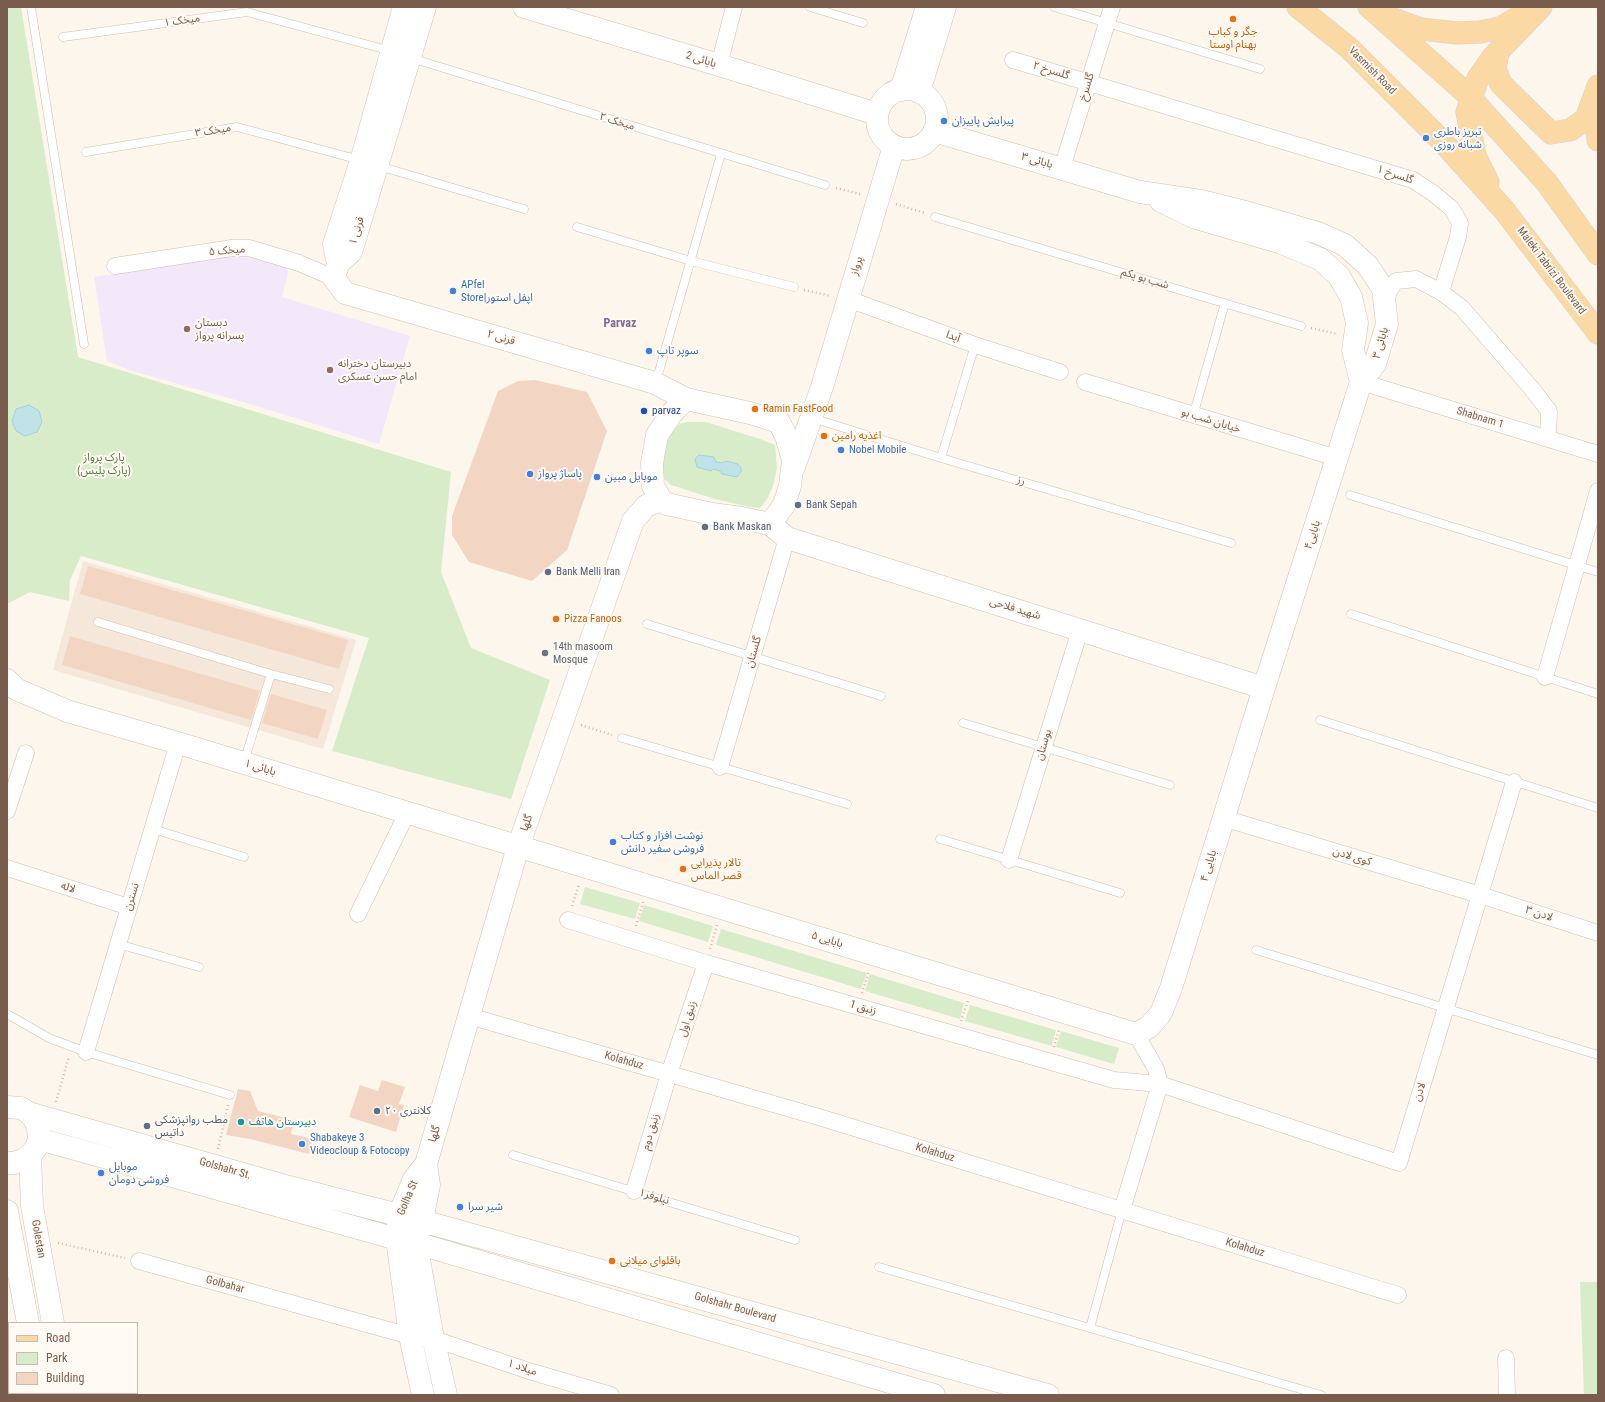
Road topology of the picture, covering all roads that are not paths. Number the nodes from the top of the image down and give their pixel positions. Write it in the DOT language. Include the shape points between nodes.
graph roads {
  1 [pos="31,7"];
  2 [pos="404,7"];
  3 [pos="425,7"];
  4 [pos="524,7"];
  5 [pos="734,7"];
  6 [pos="810,7"];
  7 [pos="927,7"];
  8 [pos="946,7"];
  9 [pos="1054,7"];
  10 [pos="1112,7"];
  11 [pos="1298,7"];
  12 [pos="1534,7"];
  13 [pos="1540,7"];
  14 [pos="1373,10"];
  15 [pos="863,23"];
  16 [pos="1107,23"];
  17 [pos="63,37"];
  18 [pos="1498,52"];
  19 [pos="401,54"];
  20 [pos="1013,60"];
  21 [pos="719,65"];
  22 [pos="1260,69"];
  23 [pos="1088,83"];
  24 [pos="1598,86"];
  25 [pos="910,90"];
  26 [pos="1598,91"];
  27 [pos="877,114"];
  28 [pos="934,131"];
  29 [pos="1598,140"];
  30 [pos="894,146"];
  31 [pos="86,152"];
  32 [pos="721,154"];
  33 [pos="369,163"];
  34 [pos="1062,168"];
  35 [pos="825,185"];
  36 [pos="1140,192"];
  37 [pos="1500,206"];
  38 [pos="524,209"];
  39 [pos="935,217"];
  40 [pos="577,227"];
  41 [pos="1598,254"];
  42 [pos="691,261"];
  43 [pos="115,266"];
  44 [pos="336,271"];
  45 [pos="794,287"];
  46 [pos="1441,292"];
  47 [pos="848,299"];
  48 [pos="1225,303"];
  49 [pos="1385,306"];
  50 [pos="1301,326"];
  51 [pos="1598,333"];
  52 [pos="84,344"];
  53 [pos="975,346"];
  54 [pos="1060,372"];
  55 [pos="1085,382"];
  56 [pos="1361,382"];
  57 [pos="655,383"];
  58 [pos="822,387"];
  59 [pos="686,398"];
  60 [pos="1193,416"];
  61 [pos="811,418"];
  62 [pos="779,422"];
  63 [pos="1548,439"];
  64 [pos="1598,454"];
  65 [pos="941,458"];
  66 [pos="1337,458"];
  67 [pos="792,473"];
  68 [pos="1598,492"];
  69 [pos="1350,495"];
  70 [pos="661,500"];
  71 [pos="770,524"];
  72 [pos="787,538"];
  73 [pos="1231,543"];
  74 [pos="1577,565"];
  75 [pos="1598,572"];
  76 [pos="1351,614"];
  77 [pos="98,622"];
  78 [pos="648,624"];
  79 [pos="1080,630"];
  80 [pos="752,656"];
  81 [pos="271,674"];
  82 [pos="1545,677"];
  83 [pos="7,680"];
  84 [pos="1264,688"];
  85 [pos="329,689"];
  86 [pos="1598,694"];
  87 [pos="881,696"];
  88 [pos="1320,720"];
  89 [pos="963,723"];
  90 [pos="622,738"];
  91 [pos="178,742"];
  92 [pos="1044,747"];
  93 [pos="26,753"];
  94 [pos="244,763"];
  95 [pos="720,767"];
  96 [pos="1514,782"];
  97 [pos="1170,785"];
  98 [pos="847,804"];
  99 [pos="1598,808"];
  100 [pos="7,811"];
  101 [pos="407,813"];
  102 [pos="1224,818"];
  103 [pos="152,829"];
  104 [pos="940,839"];
  105 [pos="518,847"];
  106 [pos="244,857"];
  107 [pos="1009,860"];
  108 [pos="7,868"];
  109 [pos="1120,893"];
  110 [pos="1480,895"];
  111 [pos="129,907"];
  112 [pos="358,914"];
  113 [pos="568,920"];
  114 [pos="1598,933"];
  115 [pos="118,944"];
  116 [pos="1256,950"];
  117 [pos="706,963"];
  118 [pos="198,967"];
  119 [pos="1446,1008"];
  120 [pos="7,1014"];
  121 [pos="469,1016"];
  122 [pos="1136,1034"];
  123 [pos="79,1049"];
  124 [pos="1598,1055"];
  125 [pos="669,1074"];
  126 [pos="1160,1084"];
  127 [pos="230,1095"];
  128 [pos="7,1107"];
  129 [pos="29,1113"];
  130 [pos="34,1147"];
  131 [pos="513,1155"];
  132 [pos="7,1163"];
  133 [pos="426,1164"];
  134 [pos="634,1191"];
  135 [pos="1122,1210"];
  136 [pos="7,1211"];
  137 [pos="399,1215"];
  138 [pos="422,1221"];
  139 [pos="795,1240"];
  140 [pos="406,1241"];
  141 [pos="139,1261"];
  142 [pos="879,1266"];
  143 [pos="1398,1295"];
  144 [pos="28,1322"];
  145 [pos="53,1322"];
  146 [pos="1090,1328"];
  147 [pos="410,1336"];
  148 [pos="434,1339"];
  149 [pos="1506,1358"];
  150 [pos="423,1395"];
  151 [pos="446,1395"];
  152 [pos="611,1395"];
  153 [pos="934,1395"];
  154 [pos="1048,1395"];
  155 [pos="1321,1395"];
  156 [pos="1507,1395"];
  1 -- 52 [label="lane"];
  2 -- 19 [label="main road, قرنی ۱"];
  3 -- 19 [label="main road, قرنی ۱"];
  4 -- 21 [label="main road, بابائی 2"];
  5 -- 21 [label="street"];
  6 -- 15 [label="lane"];
  7 -- 25 [label="main road"];
  8 -- 25 [label="main road"];
  9 -- 16 [label="lane"];
  10 -- 16 [label="street, گلسرخ"];
  11 -- 37 [label="main road, Vasmish Road" via="1349,48 1441,140"];
  12 -- 14 [label="main road" via="1500,28 1457,33 1421,29"];
  13 -- 18 [label="main road"];
  14 -- 41 [label="main road" via="1466,94 1547,183"];
  16 -- 22 [label="lane"];
  16 -- 23 [label="street, گلسرخ"];
  17 -- 19 [label="lane, میخک ۱" via="247,12"];
  18 -- 24 [label="main road" via="1494,69 1501,84 1550,133 1570,130 1586,119"];
  18 -- 37 [label="main road" via="1478,78 1467,112 1475,156"];
  19 -- 32 [label="lane, میخک ۲"];
  19 -- 33 [label="main road, قرنی ۱"];
  20 -- 23 [label="street, گلسرخ ۲"];
  21 -- 27 [label="main road, بابائی 2"];
  23 -- 34 [label="street, گلسرخ"];
  23 -- 46 [label="street, گلسرخ ۱" via="1413,180 1452,209 1460,223"];
  25 -- 27 [label="main road" via="892,93 885,98"];
  25 -- 28 [label="main road" via="927,97 933,104 936,112"];
  26 -- 29 [label="main road"];
  27 -- 30 [label="main road" via="880,133"];
  28 -- 30 [label="main road" via="925,142 912,148"];
  28 -- 34 [label="main road, بابائی ۳"];
  30 -- 47 [label="main road, پرواز"];
  31 -- 33 [label="lane, میخک ۳" via="238,127"];
  32 -- 35 [label="lane, میخک ۲"];
  32 -- 42 [label="lane"];
  33 -- 38 [label="lane, میخک ۳"];
  33 -- 44 [label="main road, قرنی ۱" via="334,244"];
  34 -- 36 [label="main road, بابائی ۳"];
  36 -- 49 [label="main road, بابائی ۳" via="1201,201 1249,213 1318,233 1346,245 1368,266 1382,289"];
  36 -- 56 [label="main road, بابائی ۳" via="1196,218 1282,243 1320,259 1338,276 1351,297 1357,323 1353,350"];
  37 -- 51 [label="main road, Maleki Tabrizi Boulevard"];
  39 -- 48 [label="lane, شب بو یکم"];
  40 -- 42 [label="lane"];
  42 -- 45 [label="lane"];
  42 -- 57 [label="lane"];
  43 -- 44 [label="street, میخک ۵" via="232,248 249,248"];
  44 -- 57 [label="main road, قرنی ۲" via="345,293"];
  46 -- 49 [label="street" via="1416,279 1396,281 1388,291"];
  46 -- 63 [label="street" via="1462,308 1540,400 1548,411"];
  47 -- 53 [label="street, آیدا"];
  47 -- 58 [label="main road, پرواز"];
  48 -- 50 [label="lane, شب بو یکم"];
  48 -- 60 [label="lane"];
  49 -- 56 [label="main road, بابائی ۳" via="1387,324 1375,364"];
  53 -- 54 [label="street, آیدا"];
  53 -- 65 [label="lane"];
  55 -- 60 [label="street, خیابان شب بو"];
  56 -- 63 [label="street, Shabnam 1"];
  56 -- 66 [label="main road, بابایی۴"];
  57 -- 59 [label="main road, قرنی ۲"];
  58 -- 61 [label="main road, پرواز"];
  58 -- 62 [label="main road, پرواز" via="802,413"];
  59 -- 62 [label="main road"];
  59 -- 70 [label="main road" via="657,435 652,464 653,486"];
  60 -- 66 [label="street, خیابان شب بو"];
  61 -- 65 [label="lane, رز"];
  61 -- 67 [label="main road, پرواز"];
  62 -- 67 [label="main road" via="793,460"];
  63 -- 64 [label="street, Shabnam 1"];
  65 -- 73 [label="lane, رز"];
  66 -- 84 [label="main road, بابایی۴"];
  67 -- 71 [label="main road" via="784,505"];
  68 -- 74 [label="street"];
  69 -- 74 [label="lane"];
  70 -- 71 [label="main road" via="667,504 712,514"];
  70 -- 105 [label="main road, گلها" via="646,506 633,521"];
  71 -- 72 [label="main road, شهید فلاحی"];
  72 -- 79 [label="main road, شهید فلاحی"];
  72 -- 80 [label="street, گلستان"];
  74 -- 75 [label="lane"];
  74 -- 82 [label="street"];
  76 -- 82 [label="lane"];
  77 -- 81 [label="lane"];
  78 -- 80 [label="lane"];
  79 -- 84 [label="main road, شهید فلاحی"];
  79 -- 92 [label="street, بوستان"];
  80 -- 87 [label="lane"];
  80 -- 95 [label="street, گلستان"];
  81 -- 85 [label="lane"];
  81 -- 94 [label="lane"];
  82 -- 86 [label="lane"];
  83 -- 91 [label="main road, بابائی ۱" via="16,689 67,711"];
  84 -- 102 [label="main road, بابایی ۴"];
  88 -- 96 [label="lane"];
  89 -- 92 [label="lane"];
  90 -- 95 [label="lane"];
  91 -- 94 [label="main road, بابائی ۱"];
  91 -- 103 [label="street, نسترن"];
  92 -- 97 [label="lane"];
  92 -- 107 [label="street, بوستان"];
  93 -- 100 [label="street"];
  94 -- 101 [label="main road, بابائی ۱"];
  95 -- 98 [label="lane"];
  96 -- 99 [label="lane"];
  96 -- 110 [label="street, لادن"];
  101 -- 105 [label="main road, بابائی ۱"];
  101 -- 112 [label="street"];
  102 -- 110 [label="street, کوی لادن"];
  102 -- 122 [label="main road, بابایی ۴" via="1161,1013 1149,1027"];
  103 -- 106 [label="lane"];
  103 -- 111 [label="street, نسترن"];
  104 -- 107 [label="lane"];
  105 -- 121 [label="main road, گلها"];
  105 -- 122 [label="main road, ۵ بابایی"];
  107 -- 109 [label="lane"];
  108 -- 111 [label="street, لاله"];
  110 -- 114 [label="street, لادن ۳"];
  110 -- 119 [label="street, لادن"];
  111 -- 115 [label="street, نسترن"];
  113 -- 117 [label="street, زنبق 1"];
  115 -- 118 [label="lane"];
  115 -- 123 [label="street, نسترن"];
  116 -- 119 [label="lane"];
  117 -- 125 [label="street, زنبق اول"];
  117 -- 126 [label="street, زنبق 1" via="1114,1080"];
  119 -- 124 [label="lane"];
  119 -- 126 [label="street, لادن" via="1399,1163"];
  120 -- 123 [label="lane" via="49,1038"];
  121 -- 125 [label="street, Kolahduz"];
  121 -- 133 [label="main road, گلها"];
  122 -- 126 [label="street" via="1156,1068"];
  123 -- 127 [label="lane"];
  125 -- 134 [label="street, زنبق دوم"];
  125 -- 135 [label="street, Kolahduz"];
  126 -- 135 [label="street"];
  128 -- 129 [label="main road, Golshahr St." via="21,1108"];
  129 -- 130 [label="main road, Golestan" via="38,1129"];
  129 -- 137 [label="main road, Golshahr St." via="297,1189"];
  130 -- 132 [label="main road" via="23,1160"];
  130 -- 140 [label="main road, Golshahr St."];
  130 -- 145 [label="main road, Golestan" via="32,1206"];
  131 -- 134 [label="lane, نیلوفر۱"];
  133 -- 137 [label="main road, Golha St" via="414,1179"];
  133 -- 138 [label="main road, Golha St" via="428,1185"];
  134 -- 139 [label="lane, نیلوفر۱"];
  135 -- 143 [label="street, Kolahduz"];
  135 -- 146 [label="lane"];
  136 -- 144 [label="main road"];
  137 -- 138 [label="main road, Golshahr St."];
  137 -- 140 [label="main road, Golha St"];
  138 -- 140 [label="main road, Golha St"];
  138 -- 154 [label="main road, Golshahr Boulevard"];
  140 -- 147 [label="main road, Golha St"];
  140 -- 148 [label="main road, Golha St"];
  140 -- 153 [label="main road"];
  141 -- 147 [label="street, Golbahar"];
  142 -- 146 [label="lane"];
  146 -- 155 [label="lane"];
  147 -- 148 [label="street, Golbahar"];
  147 -- 150 [label="main road, Golha St"];
  148 -- 151 [label="main road, Golha St"];
  148 -- 152 [label="street, میلاد ۱"];
  149 -- 156 [label="street"];
}
